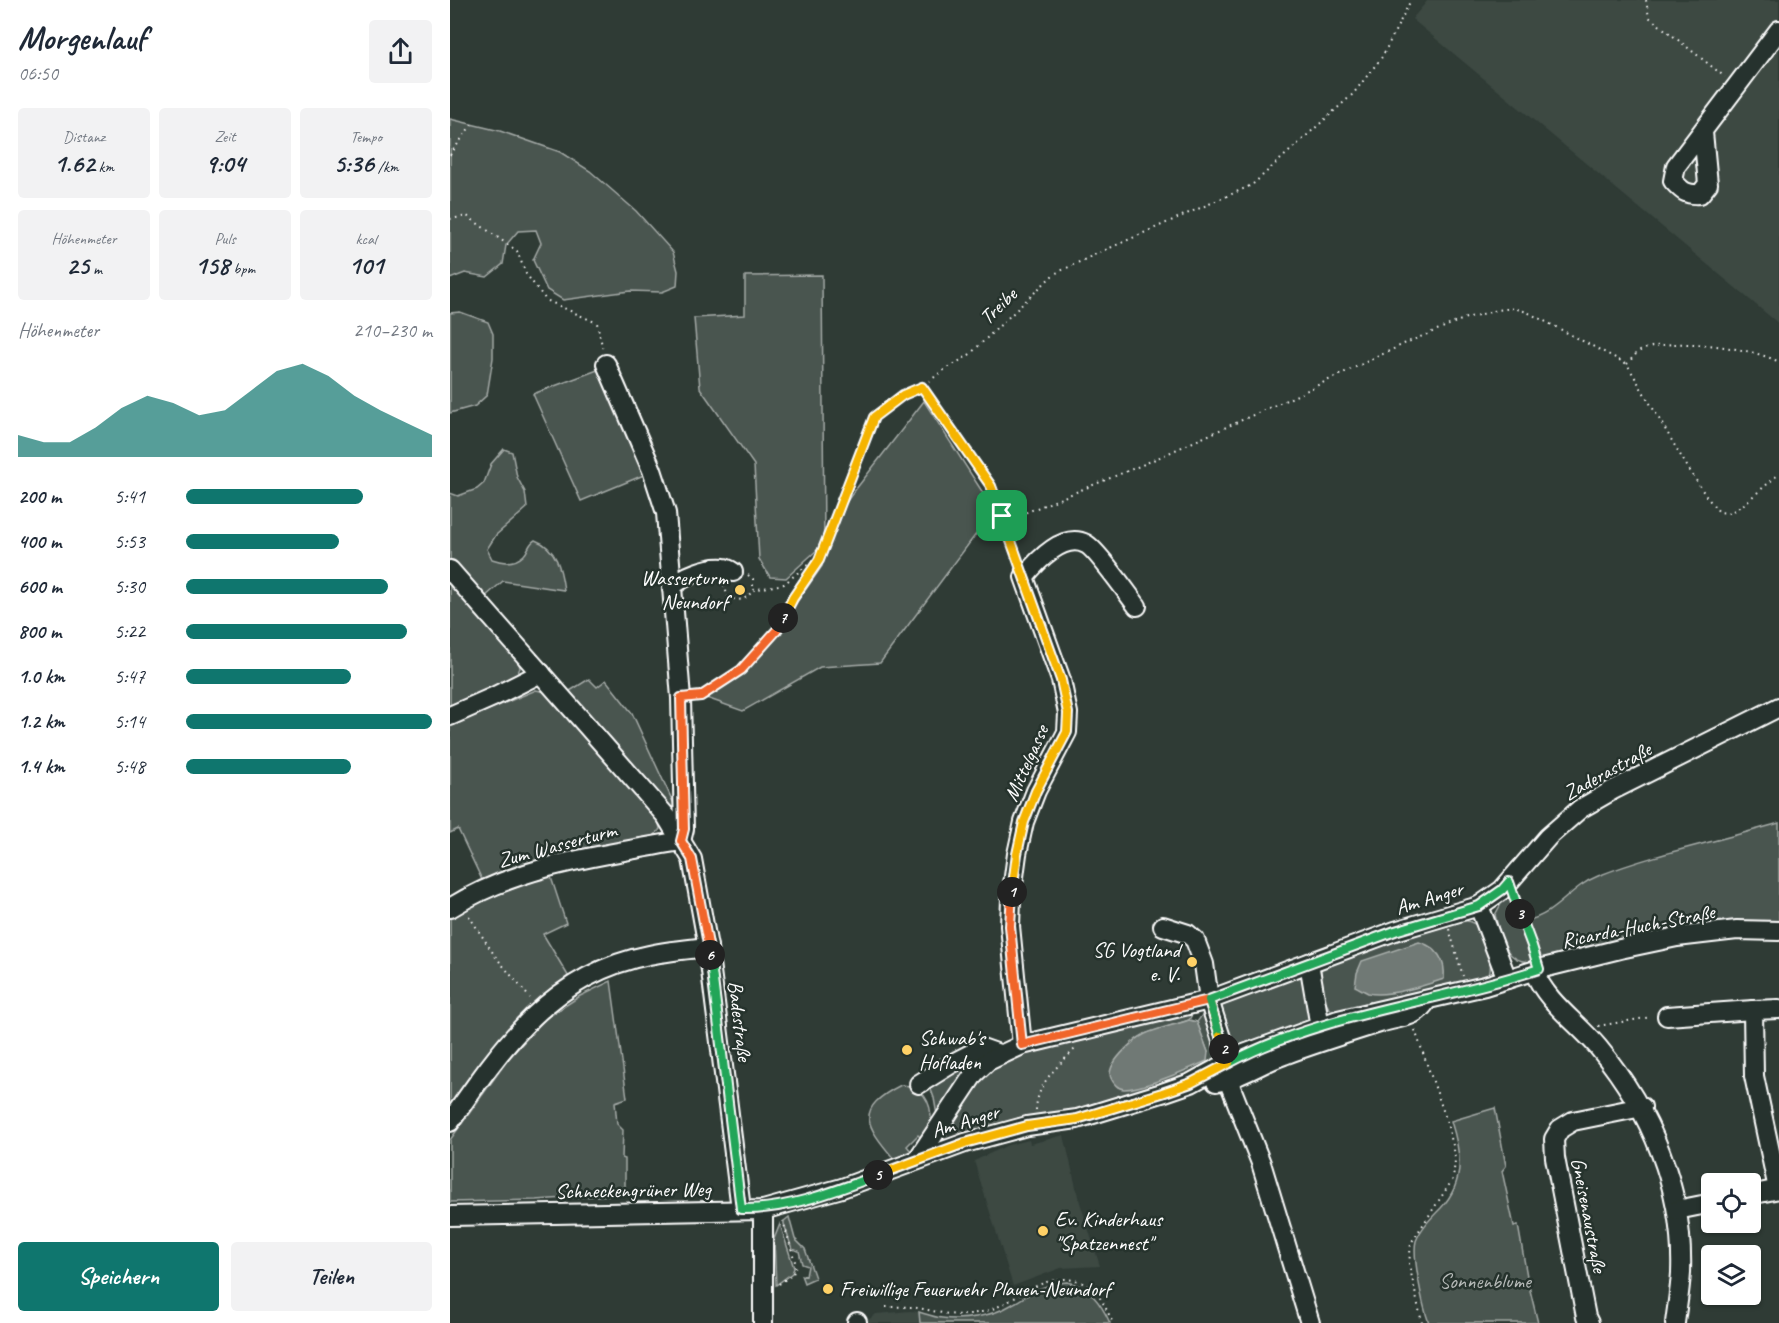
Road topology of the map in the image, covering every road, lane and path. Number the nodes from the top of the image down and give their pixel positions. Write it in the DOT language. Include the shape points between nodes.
graph roads {
  1 [pos="1411,0"];
  2 [pos="1646,0"];
  3 [pos="1779,30"];
  4 [pos="1737,86"];
  5 [pos="472,124"];
  6 [pos="1703,132"];
  7 [pos="450,155"];
  8 [pos="450,219"];
  9 [pos="1779,362"];
  10 [pos="606,364"];
  11 [pos="1627,364"];
  12 [pos="922,387"];
  13 [pos="1779,474"];
  14 [pos="1002,516"];
  15 [pos="819,560"];
  16 [pos="450,570"];
  17 [pos="733,572"];
  18 [pos="1024,577"];
  19 [pos="672,587"];
  20 [pos="753,590"];
  21 [pos="1137,606"];
  22 [pos="541,673"];
  23 [pos="681,698"];
  24 [pos="1779,707"];
  25 [pos="450,716"];
  26 [pos="681,841"];
  27 [pos="1509,882"];
  28 [pos="455,905"];
  29 [pos="1479,906"];
  30 [pos="1163,926"];
  31 [pos="1449,928"];
  32 [pos="1779,931"];
  33 [pos="708,947"];
  34 [pos="1309,963"];
  35 [pos="1537,970"];
  36 [pos="1507,979"];
  37 [pos="1465,981"];
  38 [pos="1209,1000"];
  39 [pos="1427,1000"];
  40 [pos="540,1009"];
  41 [pos="1753,1010"];
  42 [pos="1779,1010"];
  43 [pos="1667,1016"];
  44 [pos="1410,1017"];
  45 [pos="1320,1026"];
  46 [pos="1592,1027"];
  47 [pos="1087,1029"];
  48 [pos="1022,1045"];
  49 [pos="999,1054"];
  50 [pos="1228,1072"];
  51 [pos="919,1084"];
  52 [pos="1641,1107"];
  53 [pos="450,1122"];
  54 [pos="1035,1125"];
  55 [pos="917,1160"];
  56 [pos="1779,1189"];
  57 [pos="1761,1193"];
  58 [pos="782,1205"];
  59 [pos="1701,1205"];
  60 [pos="741,1209"];
  61 [pos="763,1210"];
  62 [pos="1677,1210"];
  63 [pos="450,1216"];
  64 [pos="762,1290"];
  65 [pos="886,1307"];
  66 [pos="763,1323"];
  67 [pos="1113,1323"];
  68 [pos="1310,1323"];
  69 [pos="1422,1323"];
  70 [pos="1589,1323"];
  71 [pos="1675,1323"];
  1 -- 12 [label="path, Treibe" via="1382,57 1353,94 1252,185 1054,274 969,355"];
  2 -- 4 [label="path" via="1648,17"];
  3 -- 4 [label="street"];
  4 -- 6 [label="street"];
  5 -- 7 [label="path"];
  8 -- 10 [label="path" via="466,216 517,251 526,274 546,300 597,323"];
  9 -- 11 [label="path" via="1734,348 1659,345 1640,351"];
  10 -- 19 [label="street" via="652,470 666,513"];
  11 -- 13 [label="path" via="1700,488 1719,512 1730,513"];
  11 -- 14 [label="path" via="1527,312 1514,308 1498,310 1408,342 1142,465 1027,512"];
  12 -- 14 [label="path" via="991,486"];
  12 -- 15 [label="path, Treibe" via="903,395 874,417"];
  14 -- 18 [label="path"];
  15 -- 20 [label="path" via="784,584"];
  15 -- 23 [label="path, Treibe" via="777,630 741,670 701,696"];
  16 -- 22 [label="street, Badestraße"];
  17 -- 19 [label="street" via="724,568 697,573 681,578"];
  18 -- 21 [label="street" via="1035,563 1073,540 1088,544"];
  18 -- 48 [label="street, Mittelgasse" via="1061,680 1068,713 1067,732 1036,791 1017,854 1010,926"];
  19 -- 23 [label="street"];
  22 -- 25 [label="street"];
  22 -- 26 [label="street, Badestraße" via="666,816"];
  23 -- 26 [label="street"];
  24 -- 27 [label="street, Zaderastraße" via="1580,809 1548,837"];
  26 -- 28 [label="street, Zum Wasserturm" via="614,851 548,867 498,884"];
  26 -- 33 [label="street, Badestraße" via="692,859"];
  27 -- 29 [label="street, Zaderastraße"];
  27 -- 35 [label="path"];
  28 -- 40 [label="path"];
  29 -- 34 [label="street, Am Anger" via="1395,931"];
  29 -- 36 [label="street, Am Anger"];
  30 -- 38 [label="street" via="1195,940 1204,964"];
  31 -- 37 [label="path"];
  32 -- 35 [label="street, Ricarda-Huch-Straße" via="1737,930 1677,937"];
  33 -- 40 [label="street" via="619,963 567,987"];
  33 -- 60 [label="street, Badestraße"];
  34 -- 38 [label="street, Am Anger"];
  34 -- 45 [label="street"];
  35 -- 36 [label="street, Ricarda-Huch-Straße"];
  35 -- 52 [label="street" via="1539,983 1550,998 1584,1030"];
  36 -- 39 [label="street, Am Anger"];
  38 -- 47 [label="street, Am Anger"];
  38 -- 50 [label="street"];
  39 -- 44 [label="street" via="1421,1011"];
  39 -- 45 [label="street, Am Anger"];
  40 -- 53 [label="street" via="494,1060"];
  41 -- 42 [label="street"];
  41 -- 43 [label="street"];
  41 -- 56 [label="street" via="1754,1076"];
  43 -- 46 [label="path"];
  44 -- 50 [label="street, Am Anger" via="1390,1019"];
  44 -- 69 [label="path" via="1445,1116 1455,1161 1453,1179 1411,1244 1409,1264"];
  45 -- 50 [label="street, Am Anger" via="1274,1042"];
  47 -- 48 [label="street, Am Anger"];
  47 -- 54 [label="path" via="1088,1038 1047,1077 1037,1096"];
  48 -- 49 [label="street, Am Anger"];
  49 -- 51 [label="street" via="982,1048"];
  49 -- 55 [label="street, Am Anger" via="974,1074"];
  50 -- 54 [label="street, Am Anger" via="1077,1119"];
  50 -- 68 [label="street" via="1261,1163"];
  52 -- 62 [label="street" via="1665,1163"];
  52 -- 70 [label="street, Gneisenaustraße" via="1573,1121 1560,1129 1554,1139"];
  54 -- 55 [label="street, Am Anger"];
  55 -- 58 [label="street, Schneckengrüner Weg"];
  56 -- 57 [label="street"];
  58 -- 61 [label="street, Schneckengrüner Weg"];
  58 -- 64 [label="path" via="783,1225 796,1265 793,1274 776,1287"];
  59 -- 62 [label="street"];
  60 -- 61 [label="street, Schneckengrüner Weg"];
  60 -- 63 [label="street, Schneckengrüner Weg"];
  61 -- 64 [label="street"];
  62 -- 71 [label="street" via="1681,1273"];
  64 -- 66 [label="street"];
  65 -- 67 [label="path" via="916,1307 950,1316 983,1312 1050,1280 1062,1279 1093,1289"];
}
